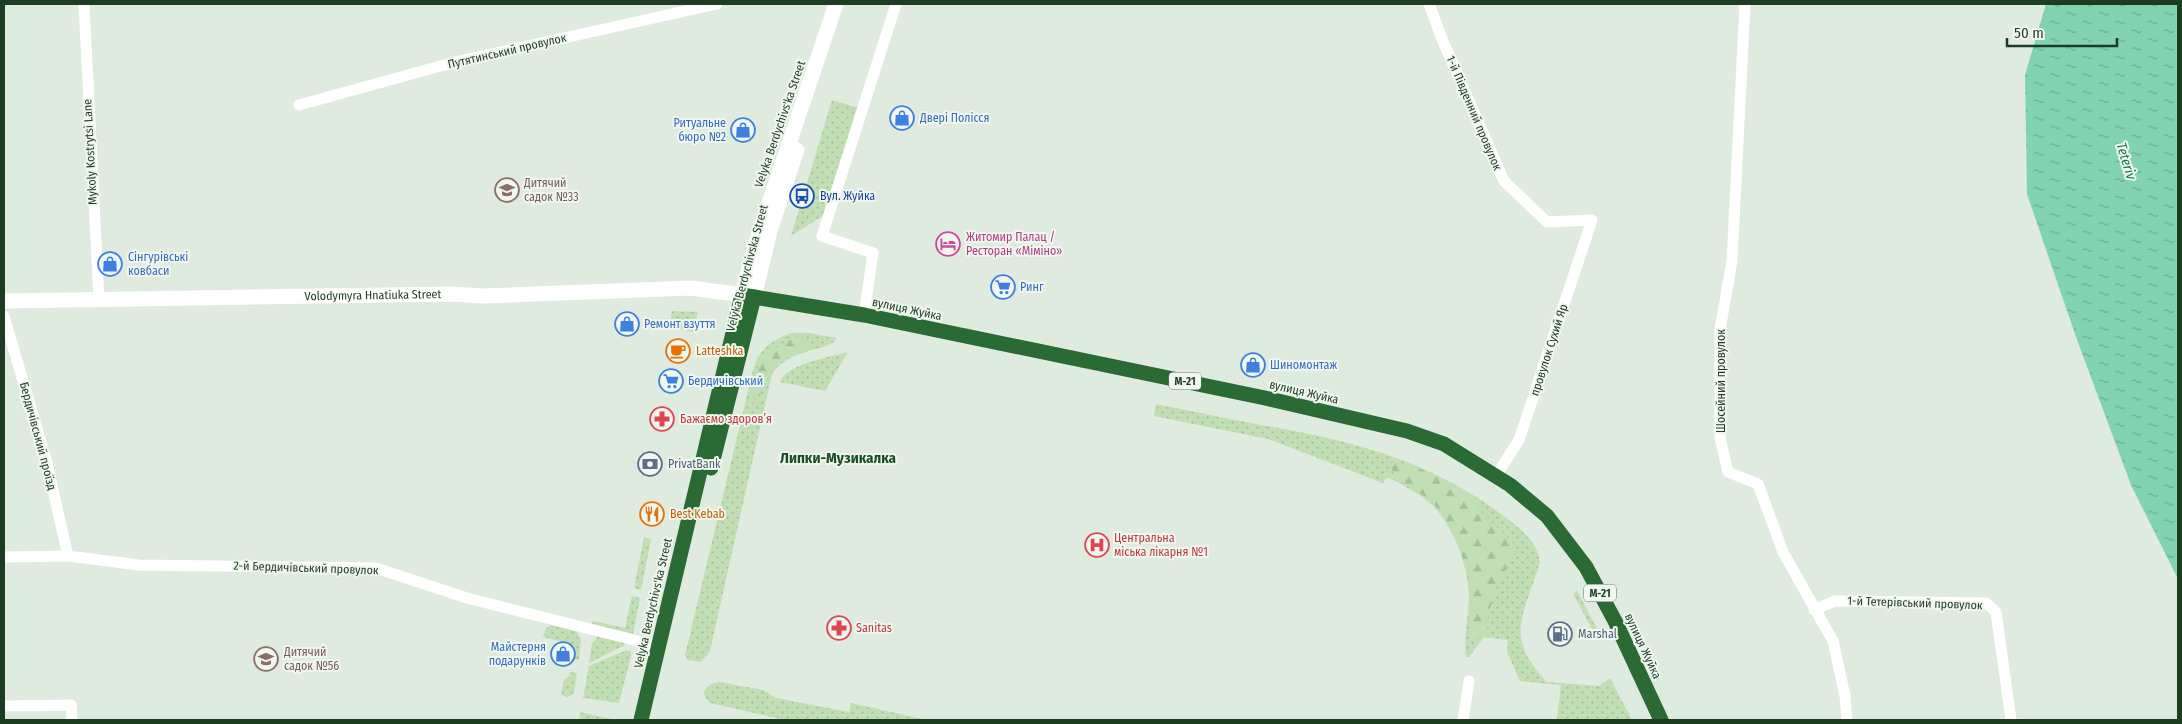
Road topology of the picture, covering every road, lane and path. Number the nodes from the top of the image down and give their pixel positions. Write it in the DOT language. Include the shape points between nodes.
graph roads {
  1 [pos="84,4"];
  2 [pos="717,4"];
  3 [pos="836,4"];
  4 [pos="847,4"];
  5 [pos="896,4"];
  6 [pos="1429,4"];
  7 [pos="1745,4"];
  8 [pos="299,105"];
  9 [pos="1592,220"];
  10 [pos="748,296"];
  11 [pos="99,300"];
  12 [pos="4,301"];
  13 [pos="4,316"];
  14 [pos="864,316"];
  15 [pos="1496,476"];
  16 [pos="68,556"];
  17 [pos="4,558"];
  18 [pos="1814,610"];
  19 [pos="658,646"];
  20 [pos="1469,681"];
  21 [pos="4,706"];
  22 [pos="72,720"];
  23 [pos="641,720"];
  24 [pos="650,720"];
  25 [pos="1463,720"];
  26 [pos="1661,720"];
  27 [pos="1846,720"];
  28 [pos="2011,720"];
  1 -- 11 [label="street, Mykoly Kostrytsi Lane"];
  2 -- 8 [label="street, Путятинський провулок" via="455,62"];
  3 -- 10 [label="main road, Velyka Berdychivs'ka Street" via="758,236"];
  4 -- 10 [label="main road, Velyka Berdychivska Street"];
  5 -- 14 [label="street" via="822,236 873,253"];
  6 -- 9 [label="street, 1-й Південний провулок" via="1504,181 1547,222"];
  7 -- 18 [label="street, Шосейний провулок" via="1732,261 1720,330 1720,438 1728,472 1758,484 1783,552"];
  9 -- 15 [label="street, провулок Сухий Яр" via="1519,440"];
  10 -- 11 [label="main road, Volodymyra Hnatiuka Street" via="691,288 483,296"];
  10 -- 14 [label="highway, вулиця Жуйка / М-21"];
  10 -- 19 [label="highway, Velyka Berdychivs'ka Street"];
  10 -- 24 [label="highway, Velyka Berdychivska Street"];
  11 -- 12 [label="main road, Volodymyra Hnatiuka Street"];
  13 -- 16 [label="street, Бердичівський проїзд" via="47,463"];
  14 -- 15 [label="highway, вулиця Жуйка / М-21" via="1264,398 1407,431 1444,444"];
  15 -- 26 [label="highway, вулиця Жуйка / М-21" via="1547,516 1586,567"];
  16 -- 17 [label="street, 2-й Бердичівський провулок"];
  16 -- 19 [label="street, 2-й Бердичівський провулок" via="139,565 376,568 467,598"];
  18 -- 27 [label="street, Шосейний провулок" via="1833,641 1845,696"];
  18 -- 28 [label="street, 1-й Тетерівський провулок" via="1835,601 1986,603 1996,612"];
  19 -- 23 [label="highway, Velyka Berdychivs'ka Street"];
  20 -- 25 [label="street"];
  21 -- 22 [label="street" via="72,705"];
}
